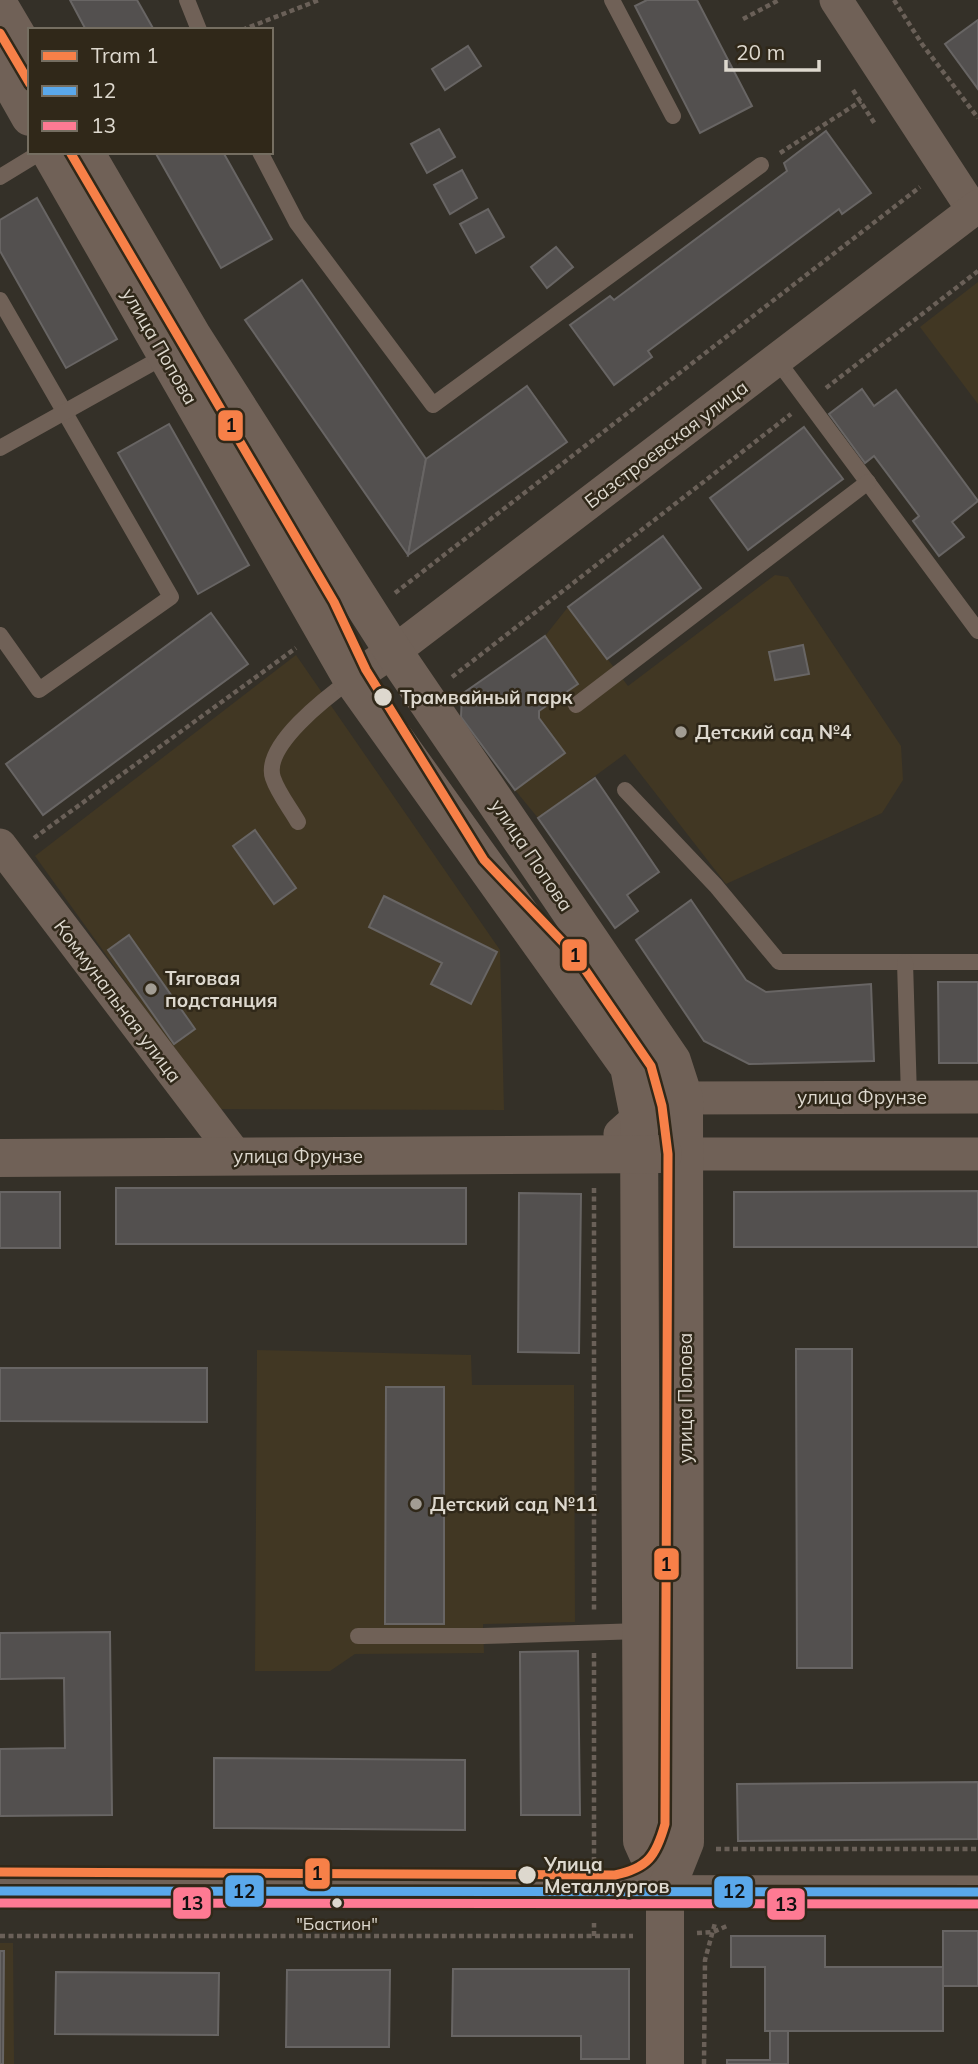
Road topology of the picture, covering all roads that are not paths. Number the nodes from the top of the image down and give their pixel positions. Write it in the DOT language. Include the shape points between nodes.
graph roads {
  1 [pos="187,0"];
  2 [pos="612,0"];
  3 [pos="836,0"];
  4 [pos="0,7"];
  5 [pos="198,28"];
  6 [pos="28,55"];
  7 [pos="0,64"];
  8 [pos="28,113"];
  9 [pos="673,116"];
  10 [pos="38,154"];
  11 [pos="51,154"];
  12 [pos="86,154"];
  13 [pos="261,154"];
  14 [pos="761,165"];
  15 [pos="0,177"];
  16 [pos="975,208"];
  17 [pos="0,300"];
  18 [pos="165,356"];
  19 [pos="777,360"];
  20 [pos="65,414"];
  21 [pos="0,448"];
  22 [pos="868,482"];
  23 [pos="978,631"];
  24 [pos="0,635"];
  25 [pos="401,646"];
  26 [pos="352,679"];
  27 [pos="576,705"];
  28 [pos="625,790"];
  29 [pos="298,822"];
  30 [pos="15,843"];
  31 [pos="905,962"];
  32 [pos="978,962"];
  33 [pos="909,1097"];
  34 [pos="978,1097"];
  35 [pos="684,1098"];
  36 [pos="639,1135"];
  37 [pos="684,1154"];
  38 [pos="978,1154"];
  39 [pos="237,1157"];
  40 [pos="0,1158"];
  41 [pos="641,1632"];
  42 [pos="358,1636"];
  43 [pos="0,1891"];
  44 [pos="665,1892"];
  45 [pos="978,1892"];
  46 [pos="665,2064"];
  1 -- 5 [label="lane"];
  2 -- 9 [label="lane"];
  3 -- 16 [label="street"];
  4 -- 6 [label="street"];
  7 -- 8 [label="street"];
  10 -- 15 [label="lane"];
  11 -- 18 [label="street, улица Попова"];
  12 -- 25 [label="street, улица Попова" via="193,337"];
  13 -- 14 [label="lane" via="297,223 433,405"];
  16 -- 19 [label="street, Базстроевская улица"];
  17 -- 20 [label="lane"];
  18 -- 20 [label="lane"];
  18 -- 26 [label="street, улица Попова"];
  19 -- 22 [label="lane"];
  19 -- 25 [label="street, Базстроевская улица"];
  20 -- 21 [label="lane"];
  20 -- 24 [label="lane" via="171,597 39,690"];
  22 -- 23 [label="lane"];
  22 -- 27 [label="lane"];
  25 -- 26 [label="street, Базстроевская улица"];
  25 -- 35 [label="street, улица Попова" via="673,1061"];
  26 -- 29 [label="lane" via="284,740 273,759 273,777"];
  26 -- 36 [label="street, улица Попова" via="629,1067"];
  28 -- 31 [label="lane" via="716,886 779,962"];
  30 -- 39 [label="street, Коммунальная улица"];
  31 -- 32 [label="lane"];
  31 -- 33 [label="lane"];
  33 -- 34 [label="street, улица Фрунзе"];
  33 -- 35 [label="street, улица Фрунзе"];
  35 -- 36 [label="street, улица Фрунзе"];
  35 -- 37 [label="street, улица Попова"];
  36 -- 37 [label="street, улица Фрунзе"];
  36 -- 39 [label="street, улица Фрунзе" via="595,1170"];
  36 -- 41 [label="street, улица Попова"];
  37 -- 38 [label="street, улица Фрунзе"];
  37 -- 44 [label="street, улица Попова" via="709,1843"];
  39 -- 40 [label="street, улица Фрунзе"];
  41 -- 42 [label="lane"];
  41 -- 44 [label="street, улица Попова" via="642,1842"];
  43 -- 44 [label="street"];
  44 -- 45 [label="street"];
  44 -- 46 [label="street, улица Попова"];
}
